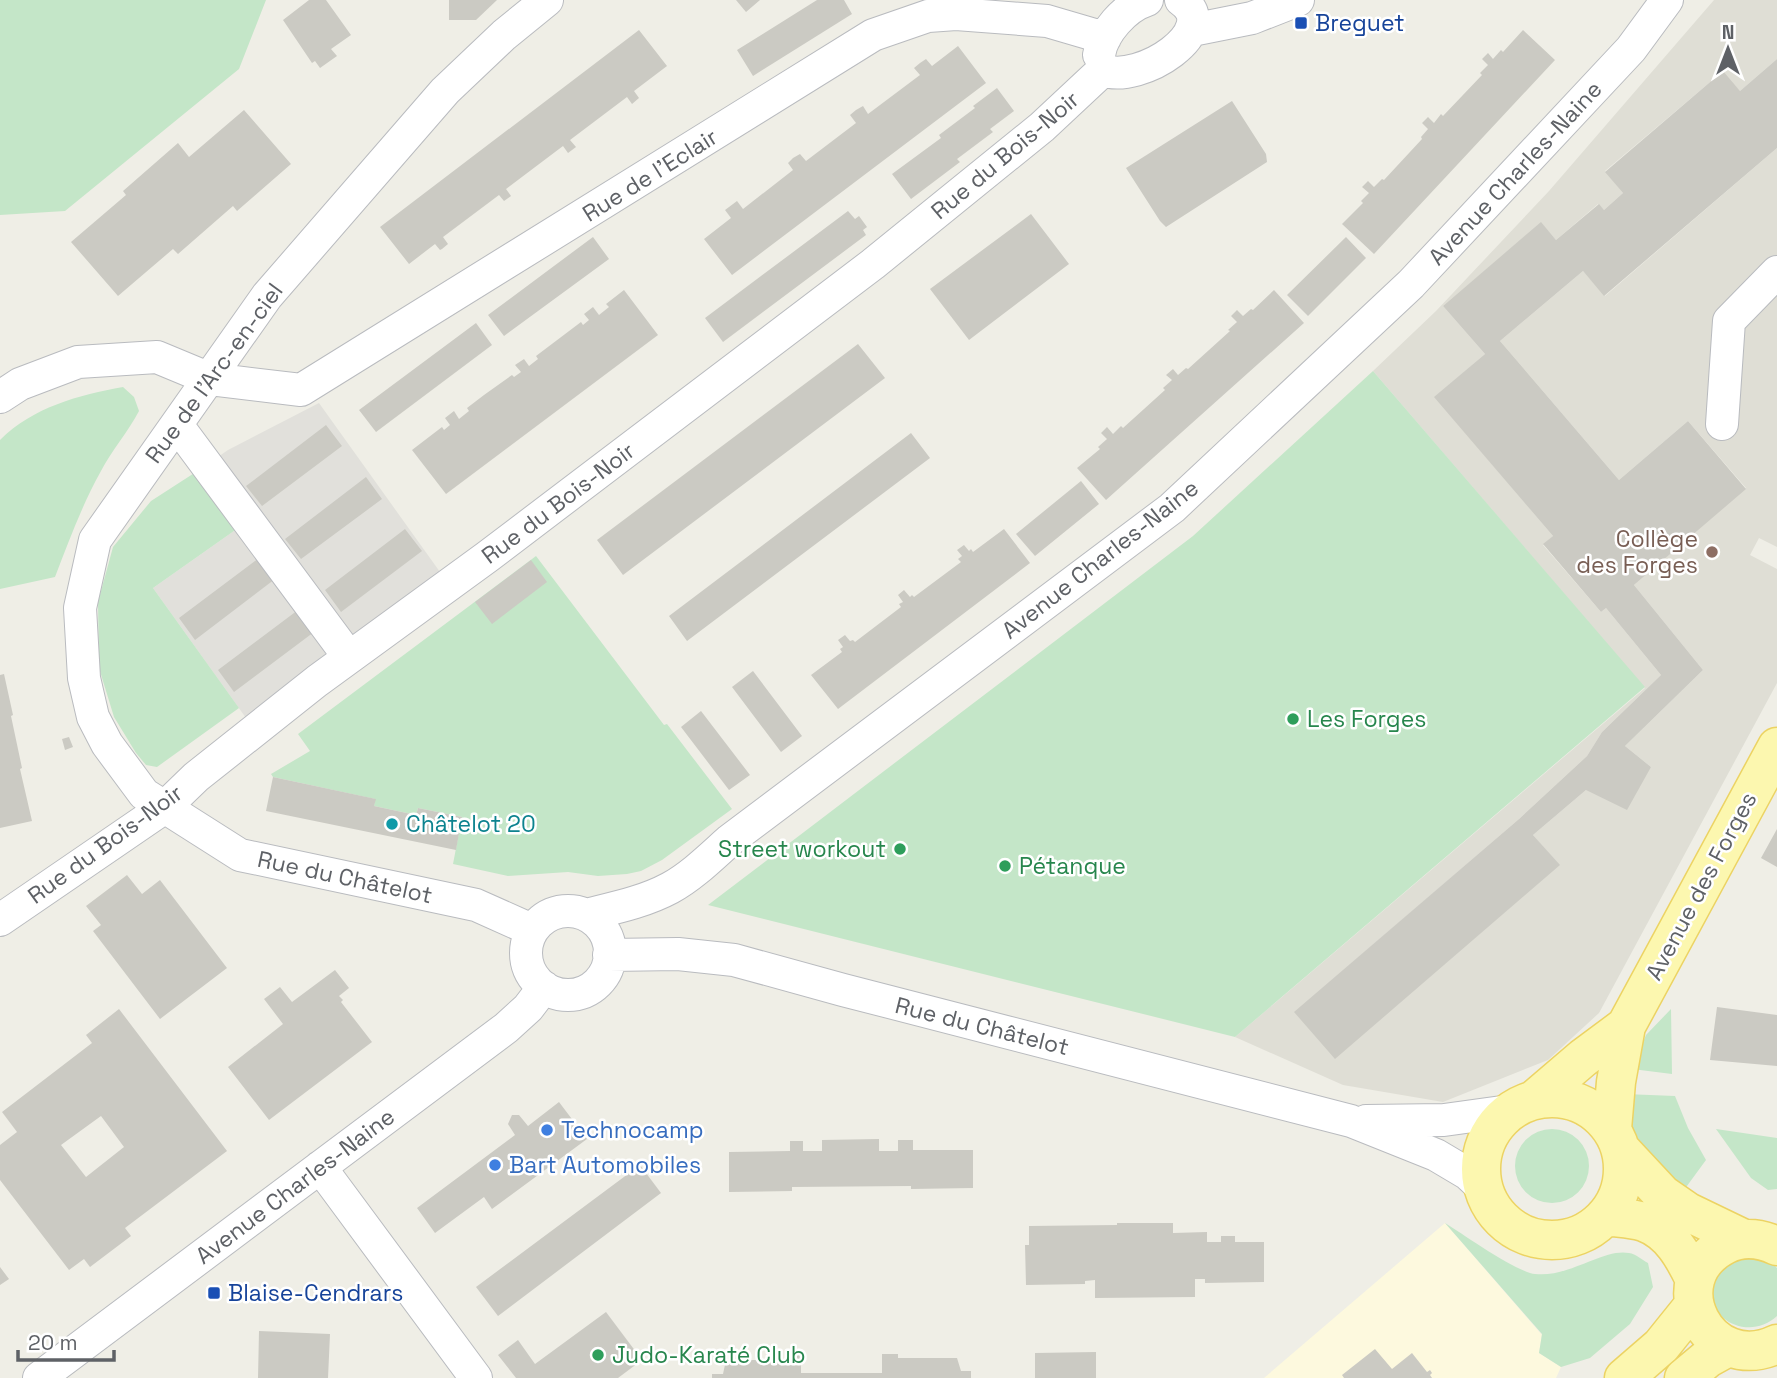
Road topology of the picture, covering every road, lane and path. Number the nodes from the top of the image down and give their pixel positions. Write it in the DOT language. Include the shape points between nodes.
graph roads {
  1 [pos="547,0"];
  2 [pos="1147,0"];
  3 [pos="1181,0"];
  4 [pos="1298,0"];
  5 [pos="1667,0"];
  6 [pos="928,8"];
  7 [pos="1192,30"];
  8 [pos="1105,38"];
  9 [pos="1103,70"];
  10 [pos="1777,272"];
  11 [pos="210,379"];
  12 [pos="0,397"];
  13 [pos="1722,424"];
  14 [pos="177,425"];
  15 [pos="349,657"];
  16 [pos="1777,747"];
  17 [pos="165,807"];
  18 [pos="586,915"];
  19 [pos="0,920"];
  20 [pos="532,930"];
  21 [pos="610,955"];
  22 [pos="544,987"];
  23 [pos="1626,1026"];
  24 [pos="1522,1105"];
  25 [pos="1351,1121"];
  26 [pos="1616,1140"];
  27 [pos="320,1167"];
  28 [pos="1483,1188"];
  29 [pos="1605,1216"];
  30 [pos="1767,1242"];
  31 [pos="1694,1293"];
  32 [pos="1777,1344"];
  33 [pos="1728,1348"];
  34 [pos="39,1378"];
  35 [pos="476,1378"];
  36 [pos="1624,1378"];
  37 [pos="1684,1378"];
  1 -- 11 [label="street, Rue de l'Arc-en-ciel" via="445,91 267,296"];
  2 -- 8 [label="street" via="1130,8"];
  3 -- 7 [label="street" via="1191,10"];
  4 -- 7 [label="street" via="1252,18"];
  5 -- 18 [label="street, Avenue Charles-Naine" via="1631,49 1411,284 1172,508 690,874 645,898"];
  6 -- 8 [label="street, Rue de l'Eclair" via="1047,21"];
  6 -- 11 [label="street, Rue de l'Eclair" via="873,36 301,390"];
  7 -- 9 [label="street" via="1157,62 1130,73"];
  8 -- 9 [label="street" via="1099,54"];
  9 -- 15 [label="street, Rue du Bois-Noir" via="1042,127 873,264"];
  10 -- 13 [label="street" via="1729,321"];
  11 -- 12 [label="street, Rue de l'Eclair" via="156,357 78,362 20,384"];
  11 -- 14 [label="street, Rue de l'Arc-en-ciel"];
  14 -- 15 [label="street"];
  14 -- 17 [label="street, Rue de l'Arc-en-ciel" via="95,540 80,608 84,678 93,718 144,793"];
  15 -- 17 [label="street, Rue du Bois-Noir"];
  16 -- 23 [label="main road, Avenue des Forges"];
  17 -- 19 [label="street, Rue du Bois-Noir"];
  17 -- 20 [label="street, Rue du Châtelot" via="240,855 476,905"];
  18 -- 20 [label="street" via="575,911 551,915"];
  18 -- 21 [label="street" via="604,932"];
  20 -- 22 [label="street" via="527,941 528,967"];
  21 -- 22 [label="street" via="601,978 580,993 555,993"];
  21 -- 25 [label="street, Rue du Châtelot" via="678,954 734,960"];
  22 -- 27 [label="street, Avenue Charles-Naine" via="506,1028"];
  23 -- 24 [label="main road, Avenue des Forges"];
  23 -- 26 [label="main road, Avenue des Forges" via="1616,1082"];
  24 -- 25 [label="street, Rue du Châtelot" via="1444,1120"];
  24 -- 26 [label="main road" via="1552,1097 1570,1099 1600,1116"];
  24 -- 28 [label="main road" via="1499,1121 1484,1146"];
  25 -- 28 [label="street, Rue du Châtelot" via="1436,1155"];
  26 -- 29 [label="main road" via="1623,1167 1621,1185"];
  26 -- 30 [label="main road" via="1662,1194 1688,1212"];
  27 -- 34 [label="street, Avenue Charles-Naine"];
  27 -- 35 [label="street"];
  28 -- 29 [label="main road" via="1505,1223 1529,1237 1570,1238"];
  29 -- 31 [label="main road" via="1656,1227 1668,1237 1678,1249"];
  30 -- 31 [label="main road" via="1731,1242 1718,1248 1708,1257"];
  31 -- 33 [label="main road" via="1698,1318"];
  31 -- 36 [label="main road" via="1661,1346"];
  32 -- 33 [label="main road" via="1752,1351"];
  33 -- 37 [label="main road"];
}
